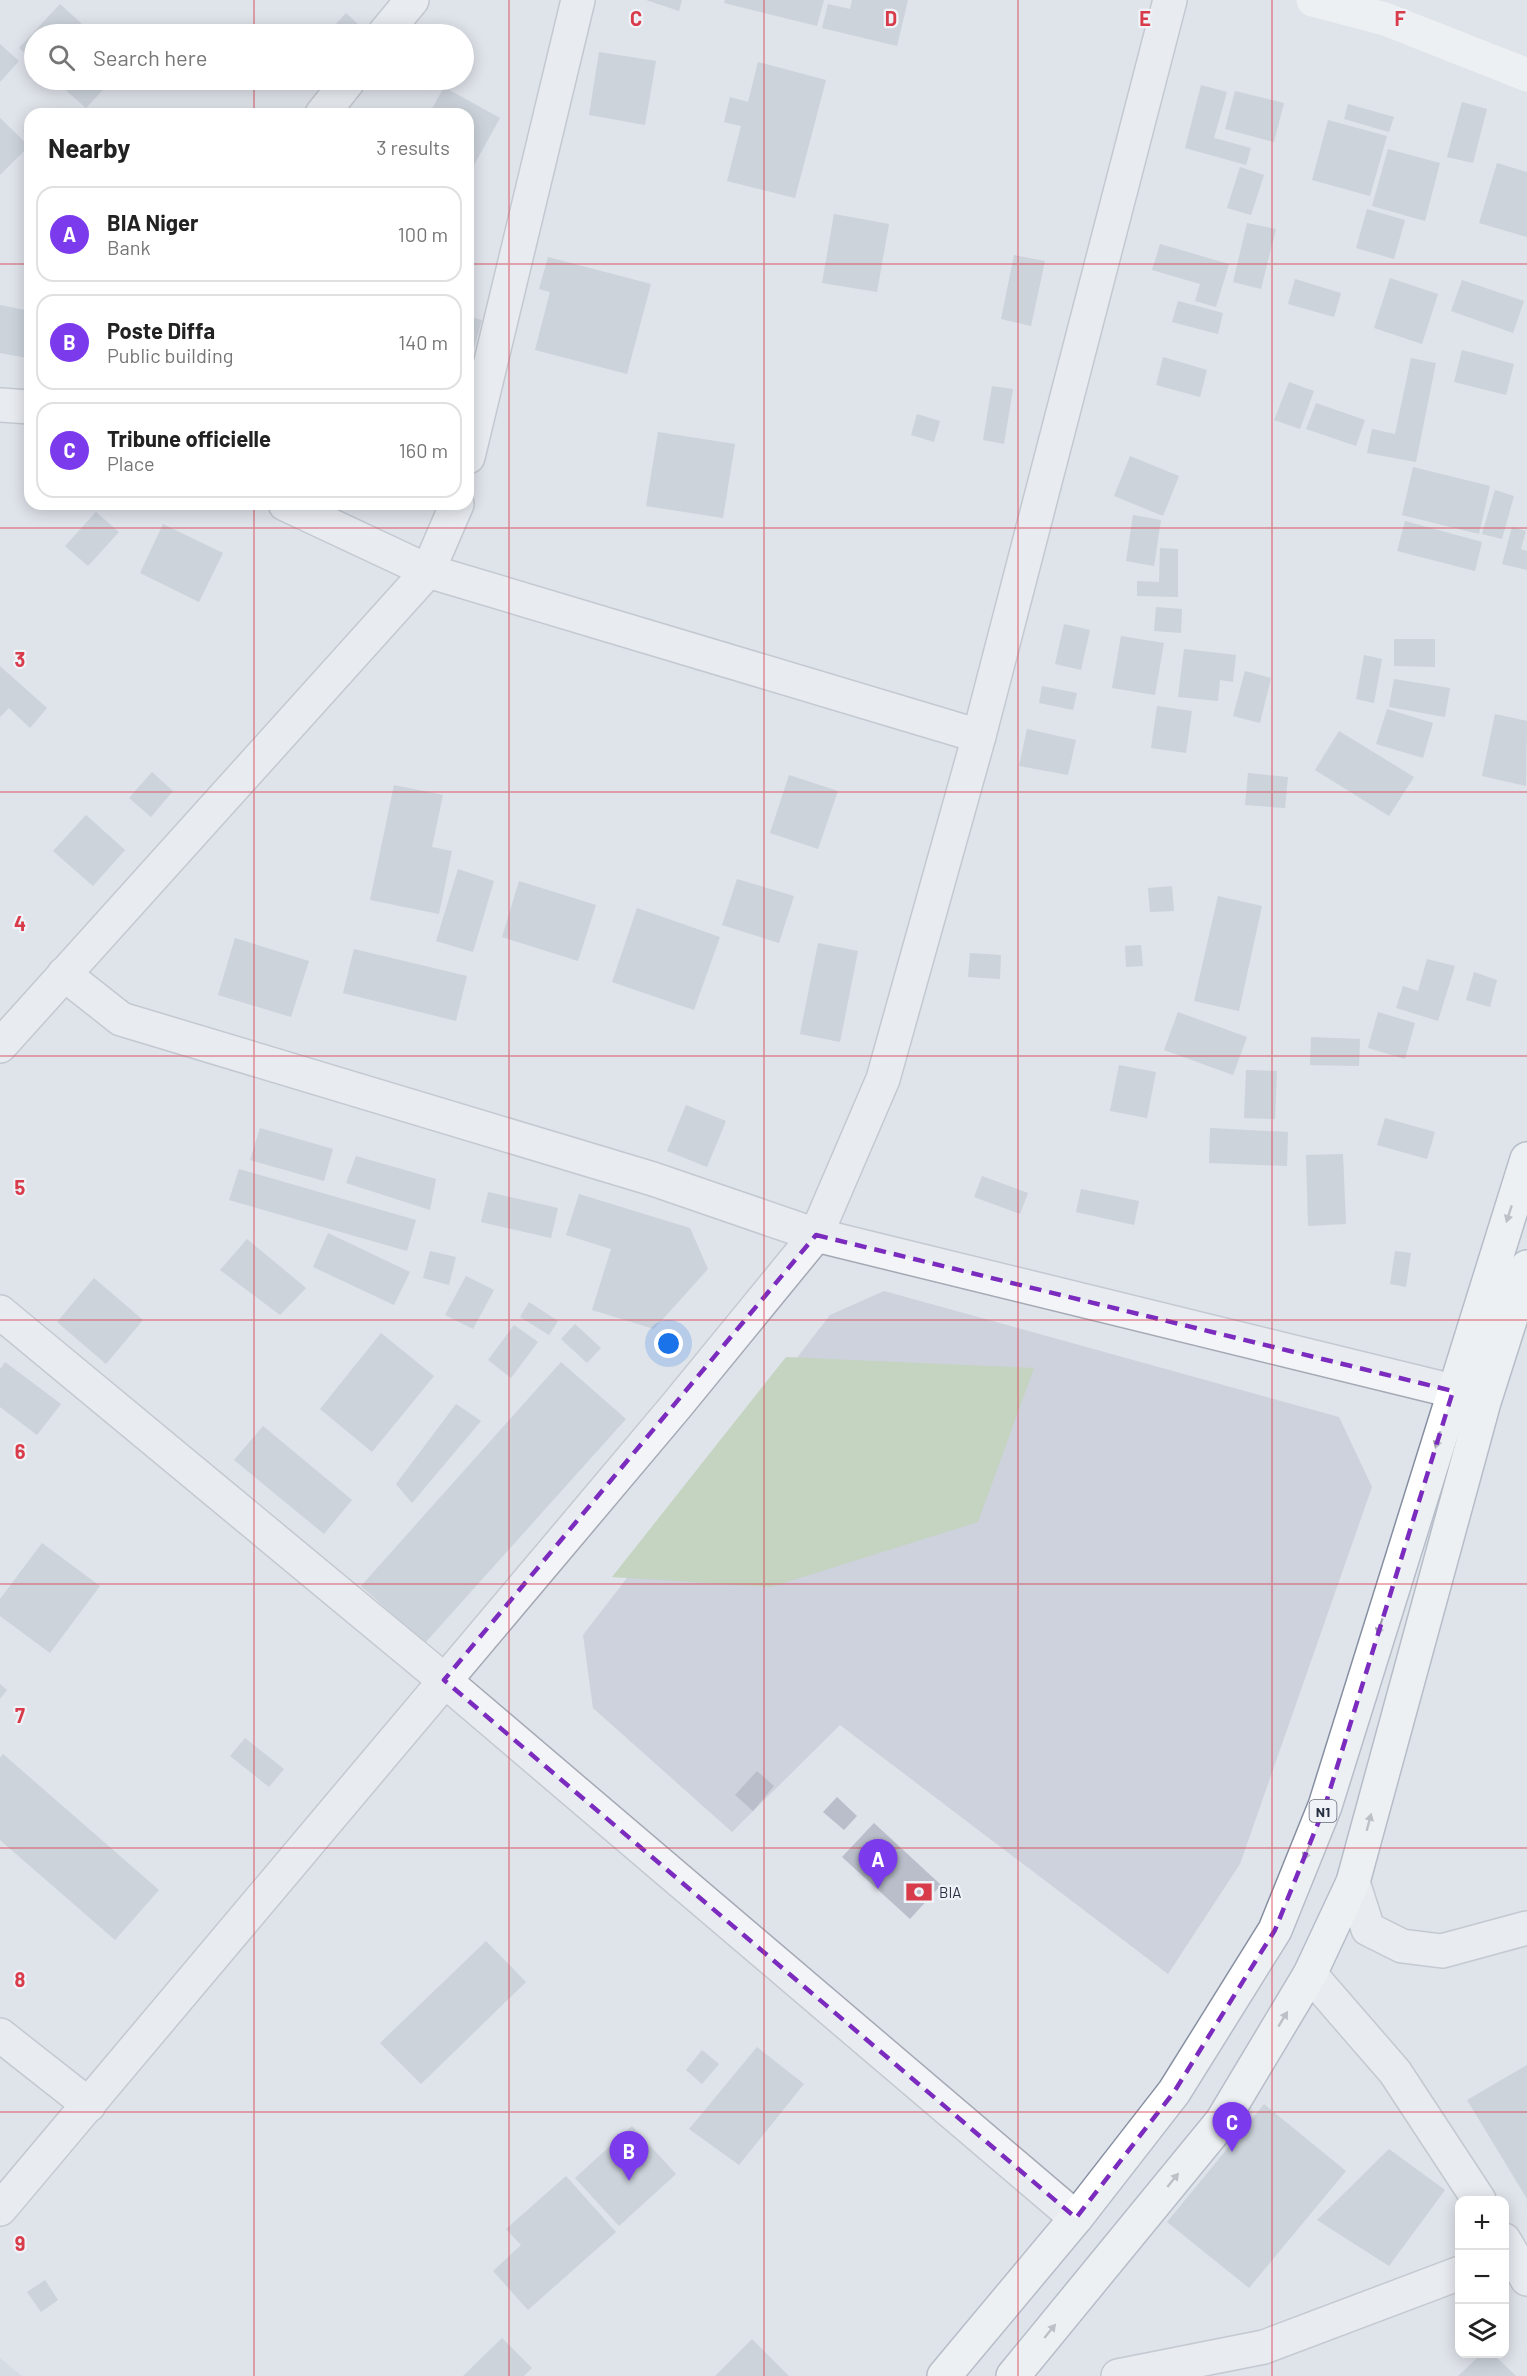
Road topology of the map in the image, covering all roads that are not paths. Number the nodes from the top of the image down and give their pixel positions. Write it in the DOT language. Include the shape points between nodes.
graph roads {
  1 [pos="412,0"];
  2 [pos="578,0"];
  3 [pos="1170,0"];
  4 [pos="1313,0"];
  5 [pos="392,24"];
  6 [pos="1527,75"];
  7 [pos="341,90"];
  8 [pos="327,108"];
  9 [pos="0,405"];
  10 [pos="24,407"];
  11 [pos="474,432"];
  12 [pos="298,510"];
  13 [pos="454,510"];
  14 [pos="428,571"];
  15 [pos="979,736"];
  16 [pos="64,974"];
  17 [pos="0,1046"];
  18 [pos="1527,1159"];
  19 [pos="816,1235"];
  20 [pos="1527,1267"];
  21 [pos="0,1312"];
  22 [pos="1453,1391"];
  23 [pos="444,1680"];
  24 [pos="1353,1882"];
  25 [pos="1527,1928"];
  26 [pos="1310,1974"];
  27 [pos="0,2035"];
  28 [pos="89,2105"];
  29 [pos="1476,2196"];
  30 [pos="0,2209"];
  31 [pos="1076,2218"];
  32 [pos="1455,2275"];
  33 [pos="944,2376"];
  34 [pos="1013,2376"];
  35 [pos="1118,2376"];
  1 -- 5 [label="street"];
  2 -- 11 [label="street"];
  3 -- 15 [label="street"];
  4 -- 6 [label="main road" via="1385,19"];
  7 -- 8 [label="street"];
  9 -- 10 [label="street"];
  12 -- 14 [label="street"];
  13 -- 14 [label="street"];
  14 -- 15 [label="street"];
  14 -- 16 [label="street"];
  15 -- 19 [label="street" via="883,1080"];
  16 -- 17 [label="street"];
  16 -- 19 [label="street" via="120,1019 653,1179"];
  18 -- 22 [label="main road, N1, one-way"];
  19 -- 22 [label="street"];
  19 -- 23 [label="street"];
  24 -- 20 [label="main road, one-way" via="1484,1402"];
  21 -- 23 [label="street"];
  22 -- 31 [label="main road, N1, one-way" via="1325,1806 1275,1930 1174,2092"];
  23 -- 28 [label="street"];
  23 -- 31 [label="street"];
  24 -- 25 [label="street" via="1368,1929 1402,1946 1442,1951"];
  24 -- 26 [label="main road"];
  26 -- 29 [label="street" via="1395,2072"];
  34 -- 26 [label="main road, one-way" via="1222,2121"];
  27 -- 28 [label="street"];
  28 -- 30 [label="street"];
  31 -- 33 [label="main road, N1"];
  32 -- 35 [label="street" via="1264,2347"];
}
